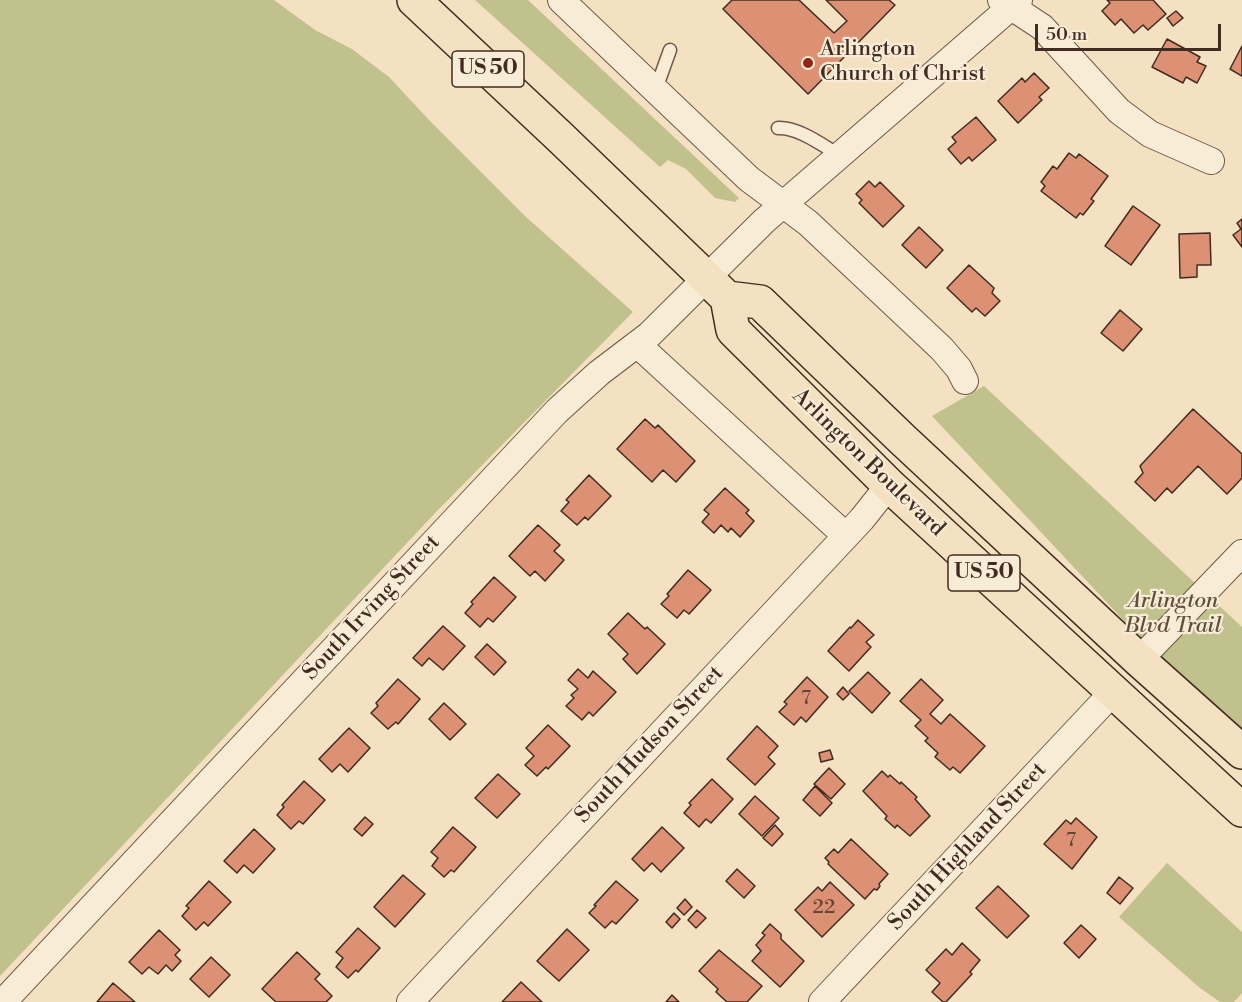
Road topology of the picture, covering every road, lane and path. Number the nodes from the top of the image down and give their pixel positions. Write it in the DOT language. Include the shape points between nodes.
graph roads {
  1 [pos="414,0"];
  2 [pos="561,0"];
  3 [pos="1010,3"];
  4 [pos="670,50"];
  5 [pos="656,89"];
  6 [pos="778,128"];
  7 [pos="839,156"];
  8 [pos="1211,161"];
  9 [pos="783,205"];
  10 [pos="716,288"];
  11 [pos="638,344"];
  12 [pos="965,381"];
  13 [pos="889,485"];
  14 [pos="846,536"];
  15 [pos="1242,553"];
  16 [pos="1139,660"];
  17 [pos="1113,692"];
  18 [pos="1242,752"];
  19 [pos="1242,810"];
  20 [pos="3,1002"];
  21 [pos="410,1002"];
  22 [pos="822,1002"];
  1 -- 10 [label="highway, US 50"];
  2 -- 5 [label="street"];
  3 -- 7 [label="street, South Irving Street"];
  3 -- 8 [label="street" via="1042,27 1119,111 1150,134"];
  4 -- 5 [label="lane"];
  5 -- 9 [label="street" via="749,179"];
  6 -- 7 [label="lane" via="821,144"];
  7 -- 9 [label="street, South Irving Street"];
  9 -- 10 [label="street, South Irving Street" via="756,229"];
  9 -- 12 [label="street" via="808,223 942,349"];
  10 -- 11 [label="street, South Irving Street"];
  10 -- 13 [label="highway, Arlington Boulevard / US 50" via="733,330"];
  10 -- 16 [label="highway, Arlington Boulevard / US 50" via="760,302"];
  11 -- 14 [label="street"];
  11 -- 20 [label="street, South Irving Street" via="556,411"];
  13 -- 14 [label="street, South Hudson Street"];
  13 -- 17 [label="highway, Arlington Boulevard / US 50"];
  14 -- 21 [label="street, South Hudson Street"];
  15 -- 16 [label="street"];
  16 -- 18 [label="highway, Arlington Boulevard / US 50"];
  17 -- 19 [label="highway, Arlington Boulevard / US 50"];
  17 -- 22 [label="street, South Highland Street"];
}
